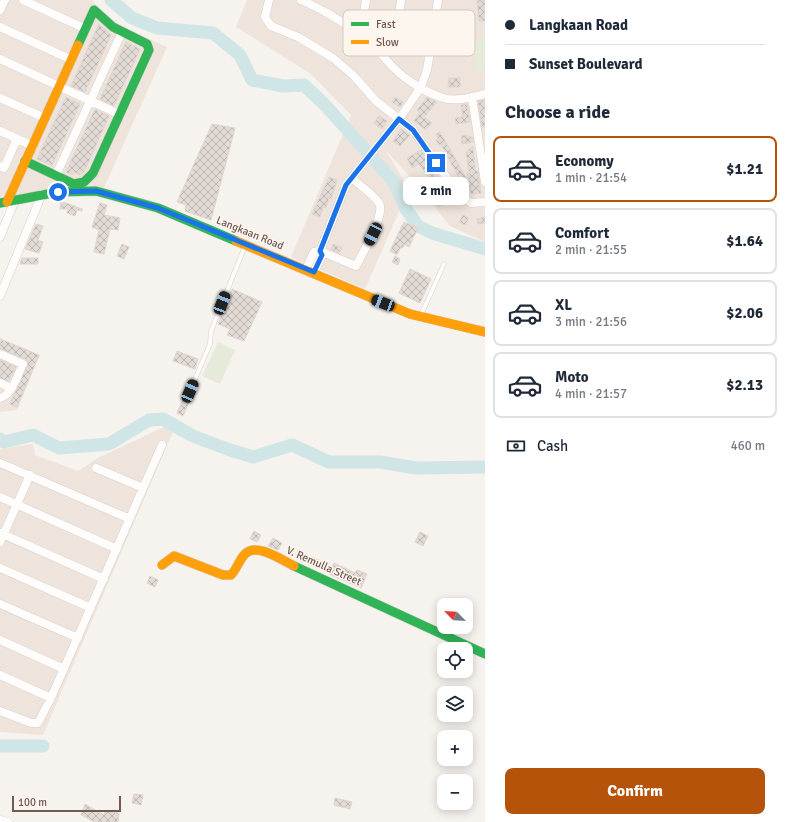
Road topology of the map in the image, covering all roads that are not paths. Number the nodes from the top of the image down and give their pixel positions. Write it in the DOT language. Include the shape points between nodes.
graph roads {
  1 [pos="5,0"];
  2 [pos="23,0"];
  3 [pos="269,0"];
  4 [pos="301,0"];
  5 [pos="366,0"];
  6 [pos="401,0"];
  7 [pos="438,0"];
  8 [pos="317,3"];
  9 [pos="0,10"];
  10 [pos="364,10"];
  11 [pos="400,10"];
  12 [pos="436,10"];
  13 [pos="343,22"];
  14 [pos="0,27"];
  15 [pos="86,29"];
  16 [pos="122,32"];
  17 [pos="383,56"];
  18 [pos="429,56"];
  19 [pos="0,59"];
  20 [pos="72,60"];
  21 [pos="60,86"];
  22 [pos="421,87"];
  23 [pos="485,94"];
  24 [pos="472,97"];
  25 [pos="0,98"];
  26 [pos="90,100"];
  27 [pos="119,114"];
  28 [pos="45,118"];
  29 [pos="399,119"];
  30 [pos="0,131"];
  31 [pos="17,139"];
  32 [pos="33,146"];
  33 [pos="25,161"];
  34 [pos="0,166"];
  35 [pos="56,175"];
  36 [pos="352,178"];
  37 [pos="485,182"];
  38 [pos="42,194"];
  39 [pos="7,201"];
  40 [pos="485,202"];
  41 [pos="0,236"];
  42 [pos="246,244"];
  43 [pos="320,251"];
  44 [pos="444,264"];
  45 [pos="310,270"];
  46 [pos="0,296"];
  47 [pos="420,317"];
  48 [pos="485,332"];
  49 [pos="0,354"];
  50 [pos="0,383"];
  51 [pos="11,388"];
  52 [pos="190,391"];
  53 [pos="0,398"];
  54 [pos="162,445"];
  55 [pos="0,463"];
  56 [pos="96,468"];
  57 [pos="30,475"];
  58 [pos="143,488"];
  59 [pos="0,497"];
  60 [pos="17,505"];
  61 [pos="130,519"];
  62 [pos="1,536"];
  63 [pos="117,549"];
  64 [pos="162,565"];
  65 [pos="0,568"];
  66 [pos="104,578"];
  67 [pos="0,604"];
  68 [pos="91,608"];
  69 [pos="78,638"];
  70 [pos="0,640"];
  71 [pos="485,654"];
  72 [pos="64,669"];
  73 [pos="0,675"];
  74 [pos="51,698"];
  75 [pos="0,712"];
  76 [pos="0,820"];
  77 [pos="8,822"];
  1 -- 9 [label="street"];
  2 -- 15 [label="street"];
  3 -- 29 [label="street" via="265,17 271,26 298,37 334,58"];
  4 -- 8 [label="street"];
  5 -- 10 [label="street"];
  6 -- 11 [label="street"];
  7 -- 12 [label="street"];
  8 -- 13 [label="street"];
  14 -- 20 [label="street"];
  15 -- 16 [label="street" via="94,10"];
  15 -- 20 [label="street"];
  16 -- 26 [label="street"];
  16 -- 27 [label="street" via="149,47"];
  17 -- 22 [label="street" via="401,76"];
  18 -- 22 [label="street"];
  19 -- 21 [label="street"];
  20 -- 21 [label="street"];
  21 -- 26 [label="street"];
  21 -- 28 [label="street"];
  22 -- 24 [label="street" via="444,98"];
  22 -- 29 [label="street"];
  23 -- 24 [label="street"];
  24 -- 37 [label="street"];
  25 -- 28 [label="street"];
  26 -- 27 [label="street"];
  26 -- 35 [label="street"];
  27 -- 35 [label="street" via="92,173 84,182 74,184"];
  28 -- 32 [label="street"];
  29 -- 36 [label="street"];
  29 -- 40 [label="street" via="413,130 465,201"];
  30 -- 31 [label="street"];
  31 -- 32 [label="street"];
  31 -- 34 [label="street" via="4,168"];
  32 -- 33 [label="street"];
  33 -- 35 [label="street"];
  33 -- 39 [label="street"];
  36 -- 43 [label="street" via="346,185"];
  36 -- 43 [label="street" via="379,204 381,210 373,234 356,266"];
  38 -- 39 [label="street, Langkaan Road"];
  38 -- 42 [label="street, Langkaan Road" via="96,191 158,208"];
  38 -- 46 [label="street"];
  39 -- 41 [label="street"];
  42 -- 45 [label="street, Langkaan Road"];
  42 -- 52 [label="lane"];
  43 -- 45 [label="street" via="322,255"];
  44 -- 47 [label="lane"];
  45 -- 47 [label="street, Langkaan Road" via="370,298"];
  47 -- 48 [label="street, Langkaan Road"];
  49 -- 51 [label="street" via="23,364"];
  50 -- 51 [label="street"];
  51 -- 53 [label="street" via="6,396"];
  54 -- 58 [label="street"];
  55 -- 57 [label="street"];
  56 -- 58 [label="street"];
  57 -- 60 [label="street"];
  57 -- 61 [label="street"];
  58 -- 61 [label="street"];
  59 -- 60 [label="street"];
  60 -- 62 [label="street"];
  60 -- 63 [label="street"];
  61 -- 63 [label="street"];
  62 -- 66 [label="street"];
  63 -- 66 [label="street"];
  64 -- 71 [label="street, V. Remulla Street" via="174,556 223,575 231,575 244,553 254,549 260,550"];
  65 -- 68 [label="street"];
  66 -- 68 [label="street"];
  67 -- 69 [label="street"];
  68 -- 69 [label="street"];
  69 -- 72 [label="street"];
  70 -- 72 [label="street"];
  72 -- 74 [label="street"];
  73 -- 74 [label="street"];
  74 -- 75 [label="street" via="38,723 35,724"];
  76 -- 77 [label="street"];
}
